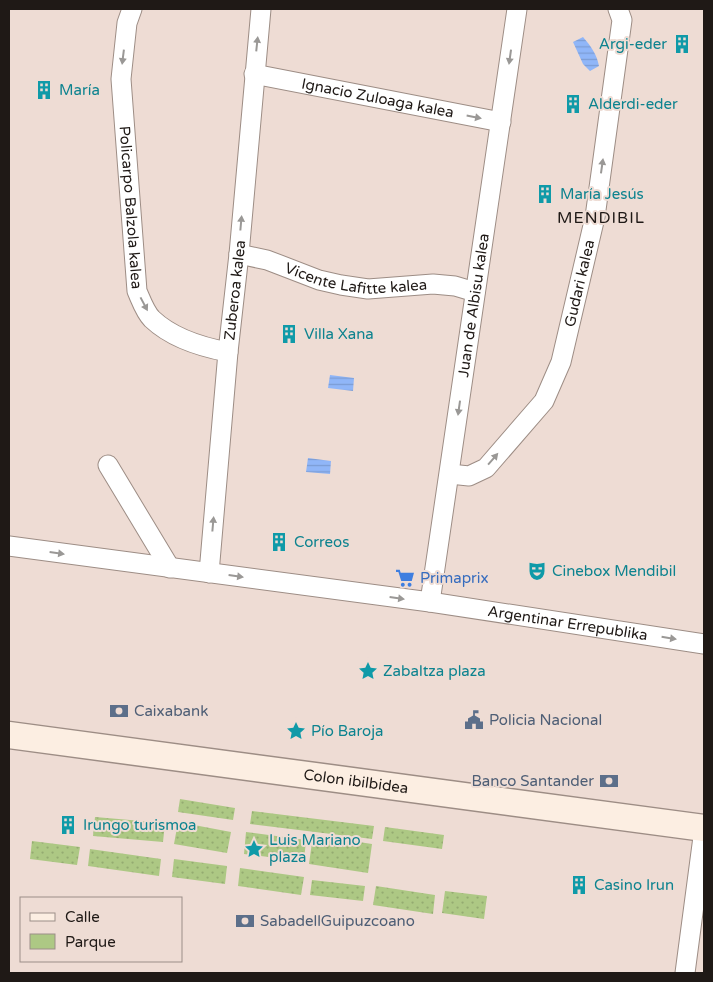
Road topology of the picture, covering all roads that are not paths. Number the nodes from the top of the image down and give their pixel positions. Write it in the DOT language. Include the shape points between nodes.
graph roads {
  1 [pos="132,9"];
  2 [pos="261,9"];
  3 [pos="517,9"];
  4 [pos="618,9"];
  5 [pos="254,74"];
  6 [pos="501,122"];
  7 [pos="239,254"];
  8 [pos="475,292"];
  9 [pos="228,352"];
  10 [pos="108,465"];
  11 [pos="450,474"];
  12 [pos="9,546"];
  13 [pos="170,568"];
  14 [pos="208,573"];
  15 [pos="430,602"];
  16 [pos="704,644"];
  17 [pos="12,744"];
  18 [pos="704,831"];
  19 [pos="697,943"];
  20 [pos="685,973"];
  1 -- 9 [label="street, Policarpo Balzola kalea, one-way" via="127,23 121,79 136,291 151,318 171,334 207,348"];
  5 -- 2 [label="street, Zuberoa kalea, one-way"];
  3 -- 6 [label="street, Juan de Albisu kalea, one-way"];
  11 -- 4 [label="street, Gudari kalea, one-way" via="470,476 486,468 544,401 561,362 595,217 622,20"];
  5 -- 6 [label="street, Ignacio Zuloaga kalea, one-way"];
  7 -- 5 [label="street, Zuberoa kalea, one-way"];
  6 -- 8 [label="street, Juan de Albisu kalea"];
  7 -- 8 [label="street, Vicente Lafitte kalea" via="341,285 368,289 433,284"];
  7 -- 9 [label="street, Zuberoa kalea"];
  8 -- 11 [label="street, Juan de Albisu kalea, one-way"];
  14 -- 9 [label="street, Zuberoa kalea, one-way"];
  10 -- 13 [label="street"];
  11 -- 15 [label="street, Juan de Albisu kalea"];
  12 -- 13 [label="street, one-way"];
  13 -- 14 [label="street"];
  14 -- 15 [label="street, one-way"];
  15 -- 16 [label="street, Argentinar Errepublika, one-way"];
  17 -- 18 [label="main road, Colon ibilbidea"];
  18 -- 19 [label="street"];
  19 -- 20 [label="street"];
}
